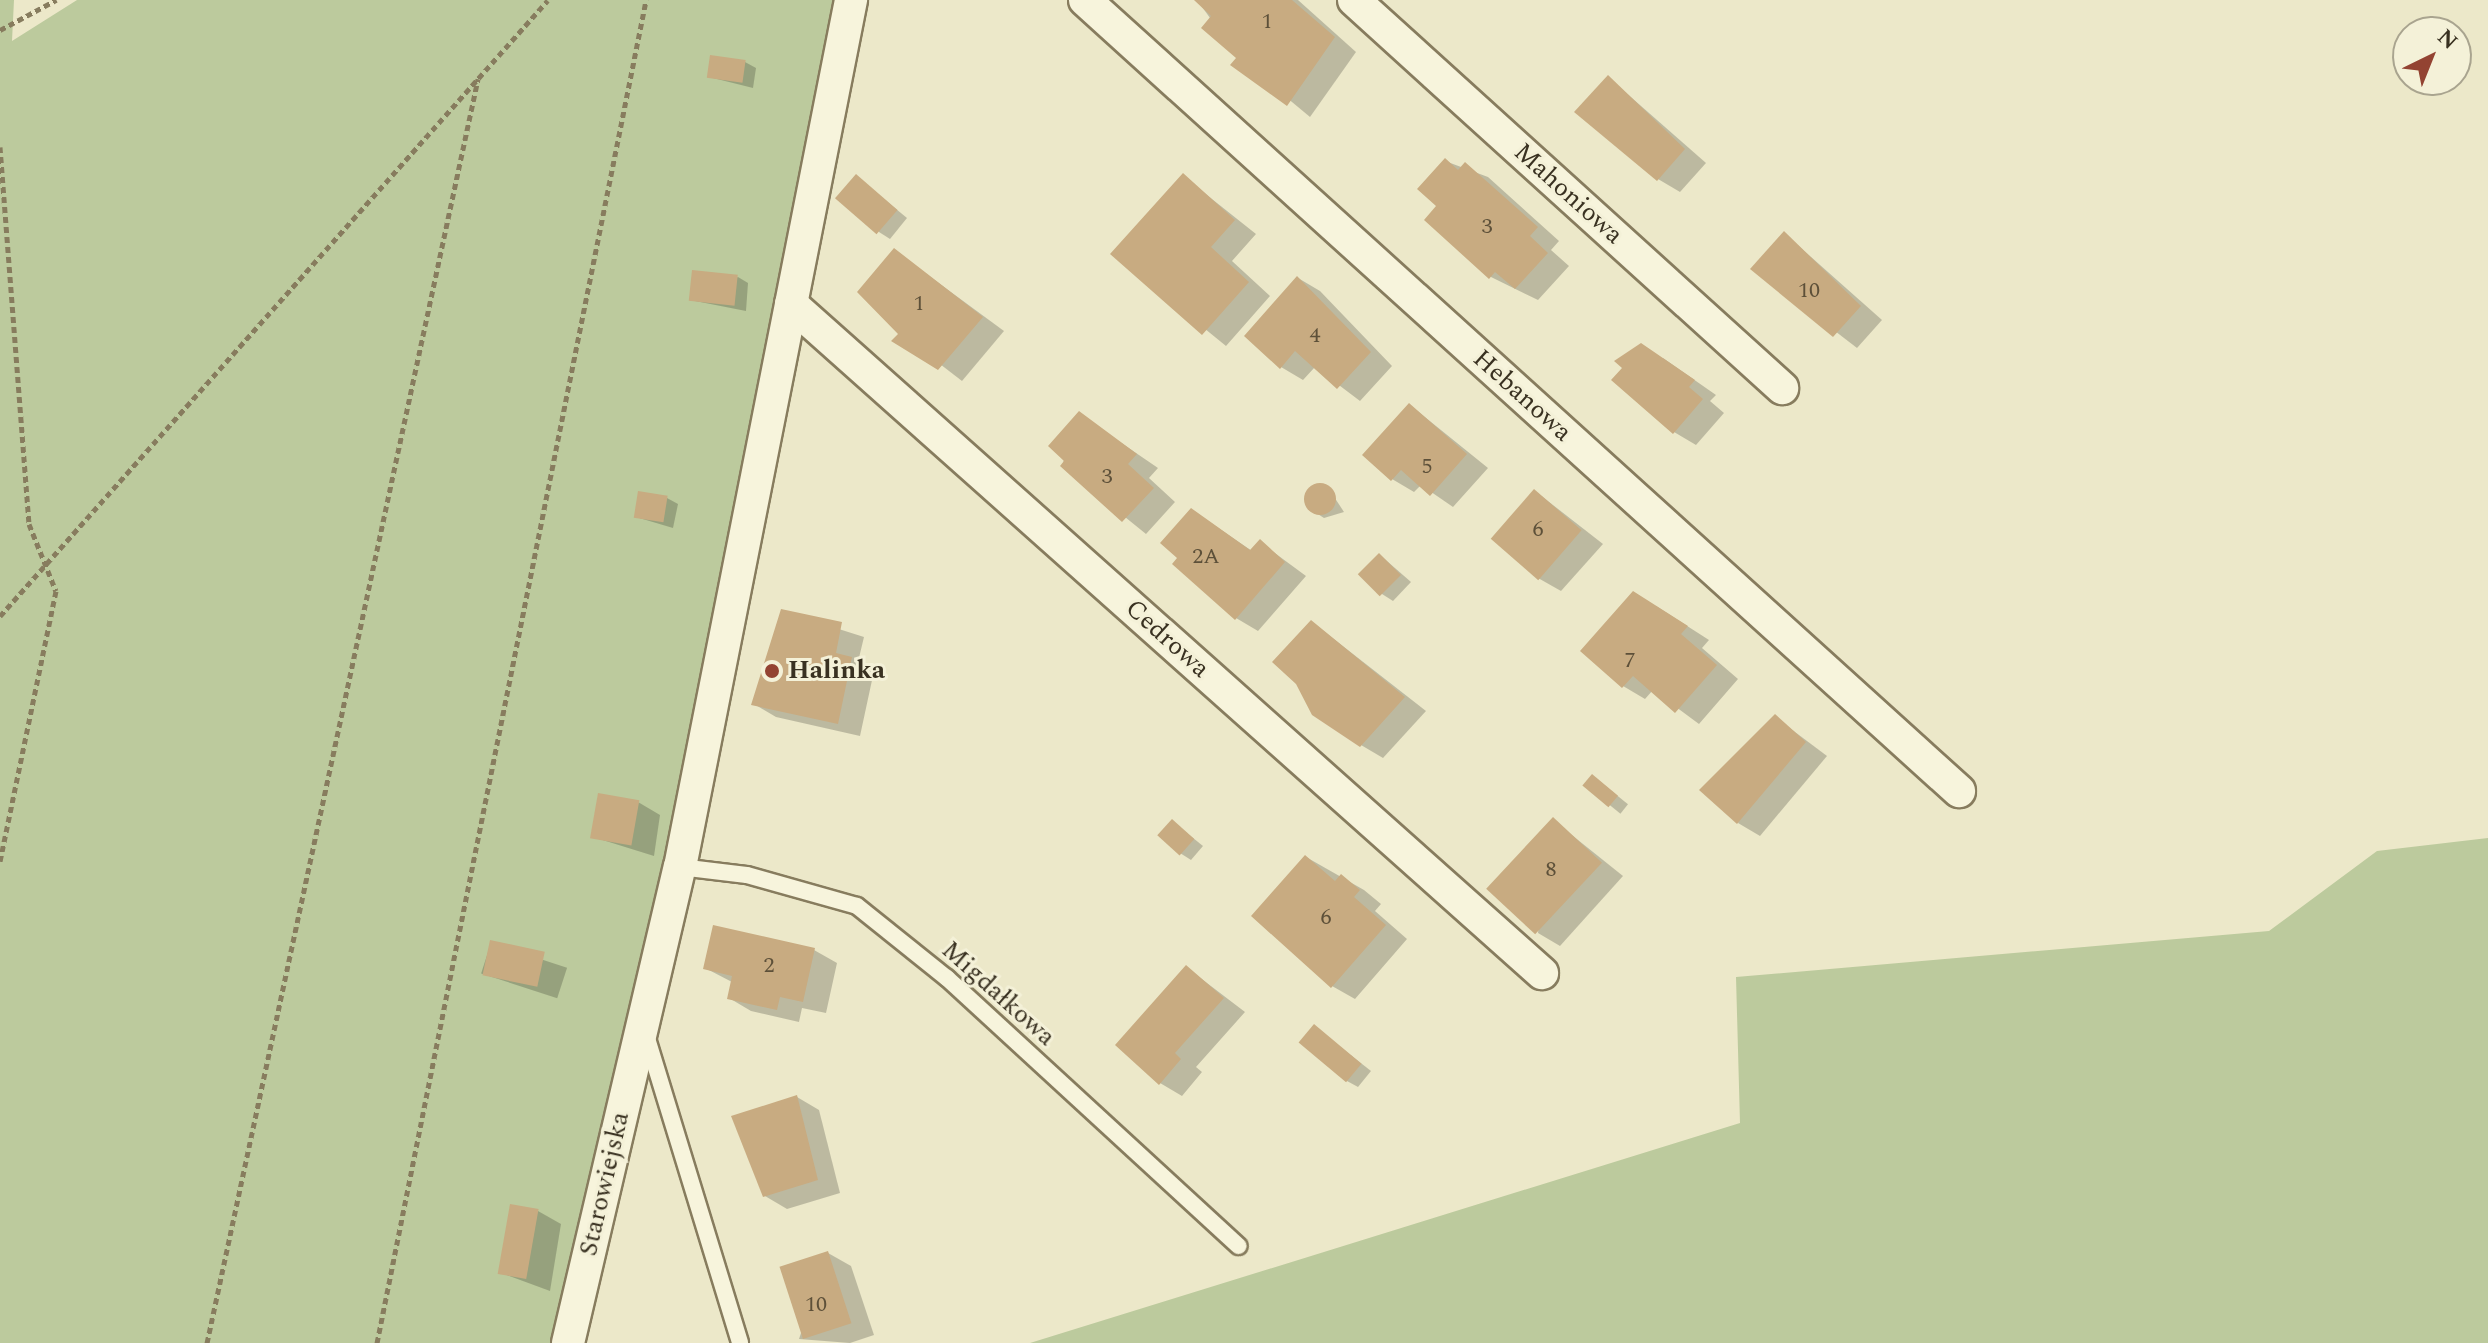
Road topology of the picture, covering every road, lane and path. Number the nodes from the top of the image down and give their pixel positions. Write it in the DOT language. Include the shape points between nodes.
graph roads {
  1 [pos="56,0"];
  2 [pos="548,0"];
  3 [pos="646,0"];
  4 [pos="851,0"];
  5 [pos="1085,0"];
  6 [pos="1354,0"];
  7 [pos="0,30"];
  8 [pos="478,79"];
  9 [pos="0,147"];
  10 [pos="791,304"];
  11 [pos="1782,388"];
  12 [pos="49,561"];
  13 [pos="0,616"];
  14 [pos="1959,791"];
  15 [pos="0,861"];
  16 [pos="680,867"];
  17 [pos="1542,973"];
  18 [pos="643,1026"];
  19 [pos="1238,1246"];
  20 [pos="207,1343"];
  21 [pos="377,1343"];
  22 [pos="568,1343"];
  23 [pos="740,1343"];
  1 -- 7 [label="path"];
  2 -- 8 [label="path"];
  3 -- 21 [label="path"];
  4 -- 10 [label="street, Starowiejska"];
  5 -- 14 [label="street, Hebanowa"];
  6 -- 11 [label="street, Mahoniowa"];
  8 -- 12 [label="path"];
  8 -- 20 [label="path"];
  9 -- 12 [label="path" via="29,524"];
  10 -- 16 [label="street, Starowiejska"];
  10 -- 17 [label="street, Cedrowa"];
  12 -- 13 [label="path"];
  12 -- 15 [label="path" via="56,591"];
  16 -- 18 [label="street, Starowiejska"];
  16 -- 19 [label="lane, Migdałkowa" via="747,875 857,906 947,978"];
  18 -- 22 [label="street, Starowiejska"];
  18 -- 23 [label="lane"];
}
